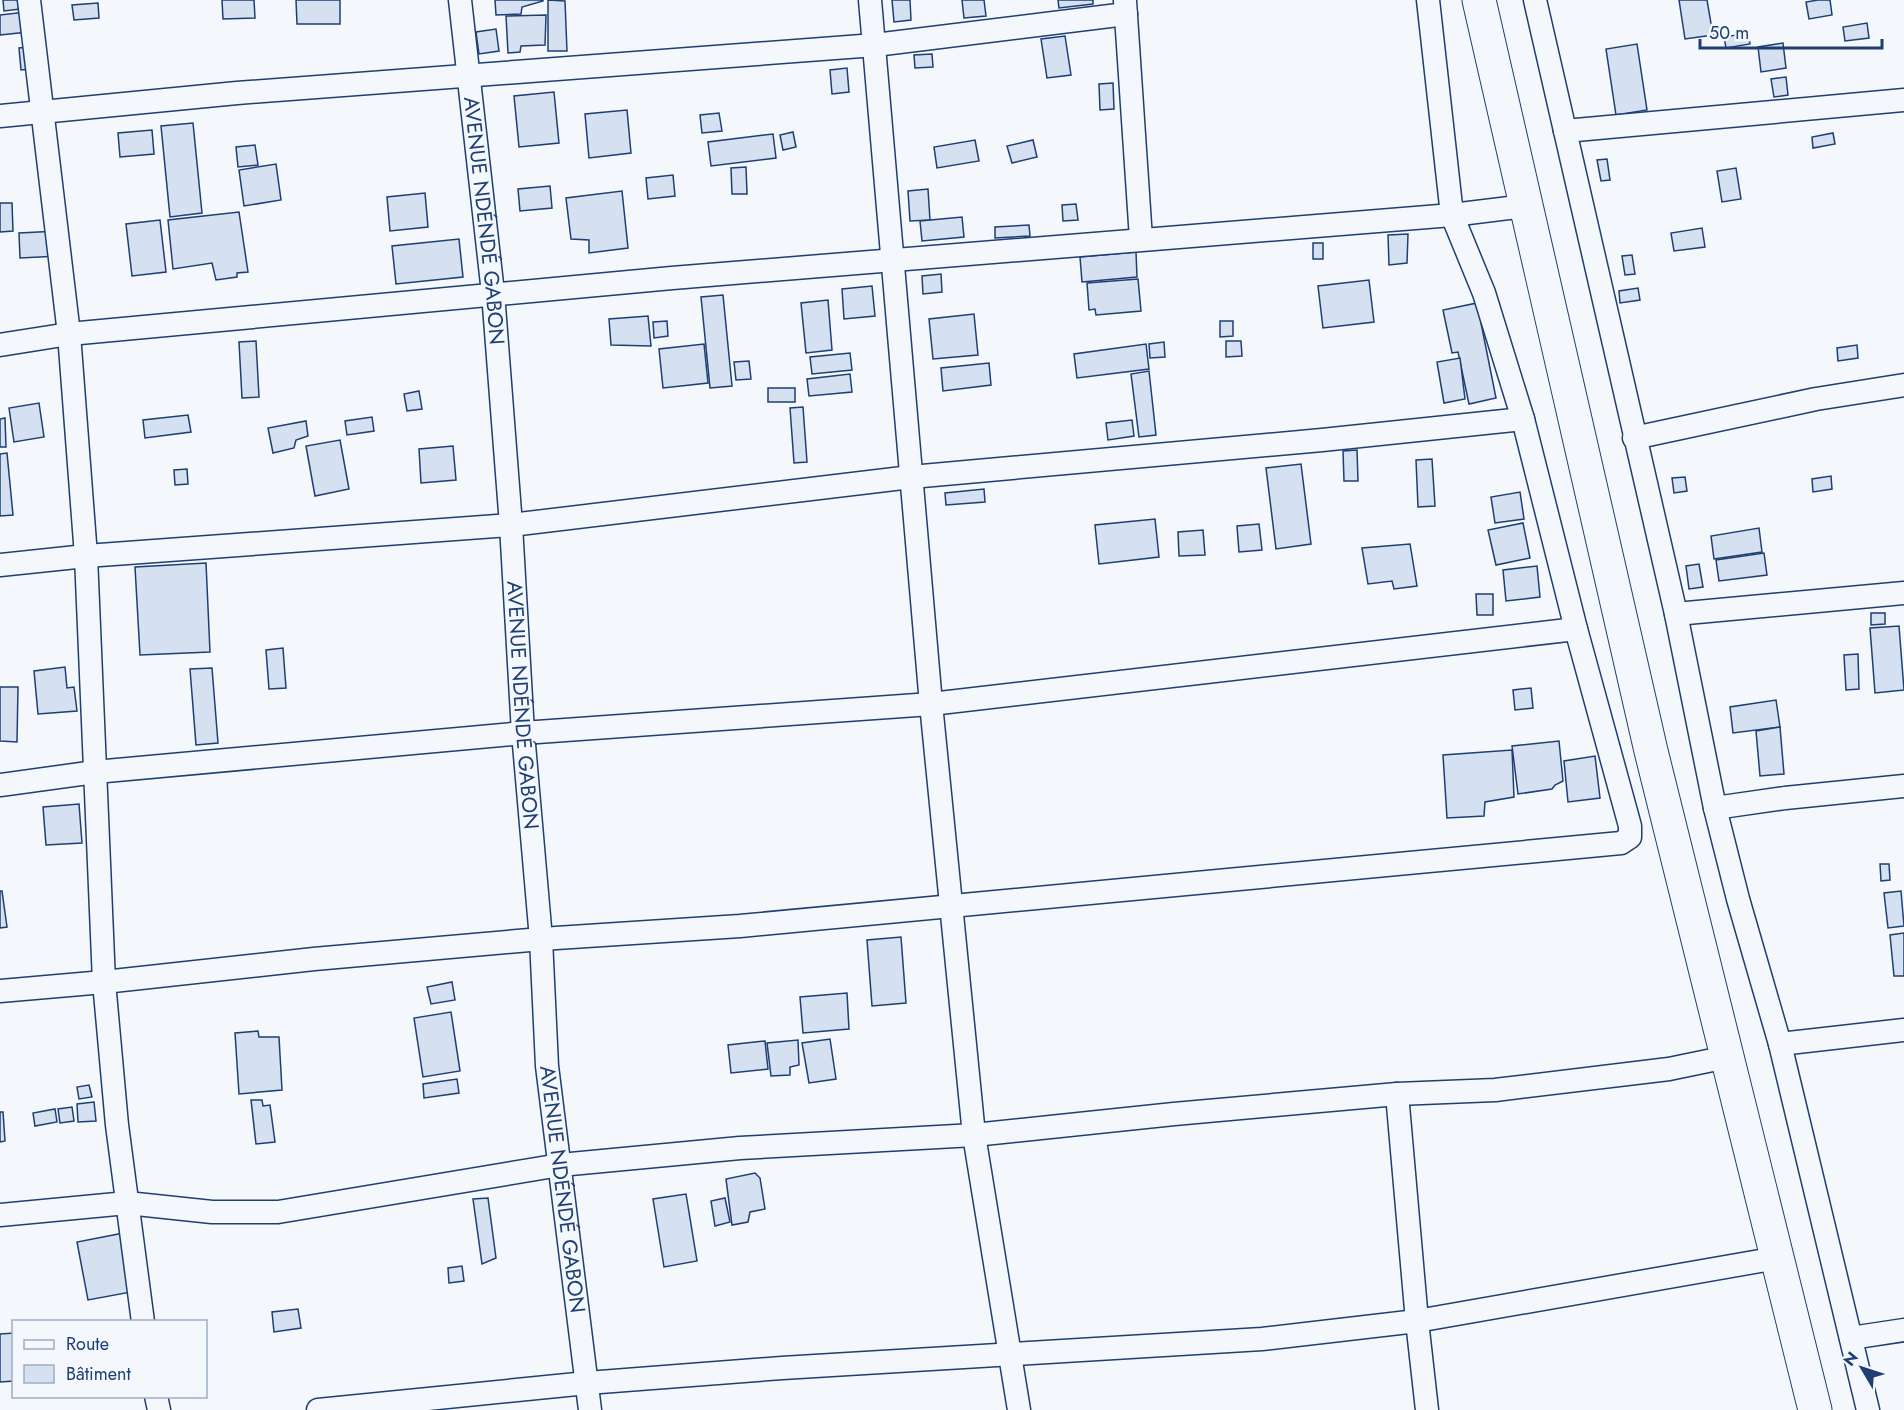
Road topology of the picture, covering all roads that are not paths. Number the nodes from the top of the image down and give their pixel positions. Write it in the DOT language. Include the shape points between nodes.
graph roads {
  1 [pos="28,0"];
  2 [pos="460,0"];
  3 [pos="870,0"];
  4 [pos="1428,0"];
  5 [pos="1479,0"];
  6 [pos="1535,0"];
  7 [pos="1125,7"];
  8 [pos="875,45"];
  9 [pos="469,77"];
  10 [pos="1904,100"];
  11 [pos="42,112"];
  12 [pos="0,116"];
  13 [pos="1565,131"];
  14 [pos="1526,206"];
  15 [pos="1452,215"];
  16 [pos="1141,239"];
  17 [pos="892,259"];
  18 [pos="493,293"];
  19 [pos="69,334"];
  20 [pos="0,345"];
  21 [pos="1904,385"];
  22 [pos="1523,419"];
  23 [pos="1634,438"];
  24 [pos="911,477"];
  25 [pos="511,525"];
  26 [pos="86,556"];
  27 [pos="0,566"];
  28 [pos="1904,593"];
  29 [pos="1676,614"];
  30 [pos="1576,629"];
  31 [pos="932,704"];
  32 [pos="523,734"];
  33 [pos="95,772"];
  34 [pos="0,785"];
  35 [pos="1904,786"];
  36 [pos="1715,808"];
  37 [pos="951,905"];
  38 [pos="541,939"];
  39 [pos="104,982"];
  40 [pos="0,991"];
  41 [pos="1904,1030"];
  42 [pos="1780,1044"];
  43 [pos="1727,1058"];
  44 [pos="1397,1094"];
  45 [pos="974,1135"];
  46 [pos="560,1165"];
  47 [pos="127,1203"];
  48 [pos="0,1215"];
  49 [pos="1777,1258"];
  50 [pos="143,1320"];
  51 [pos="1417,1321"];
  52 [pos="1904,1330"];
  53 [pos="1851,1338"];
  54 [pos="1010,1356"];
  55 [pos="588,1383"];
  56 [pos="318,1410"];
  57 [pos="590,1410"];
  58 [pos="1019,1410"];
  59 [pos="1427,1410"];
  60 [pos="1815,1410"];
  61 [pos="1868,1410"];
  1 -- 11 [label="street"];
  2 -- 9 [label="street, AVENUE NDÉNDÉ GABON"];
  3 -- 8 [label="street"];
  4 -- 15 [label="street"];
  5 -- 14 [label="highway"];
  6 -- 13 [label="street"];
  7 -- 8 [label="street"];
  7 -- 16 [label="street"];
  8 -- 9 [label="street"];
  8 -- 17 [label="street"];
  9 -- 11 [label="street" via="237,93"];
  9 -- 18 [label="street, AVENUE NDÉNDÉ GABON"];
  10 -- 13 [label="street"];
  11 -- 12 [label="street"];
  11 -- 19 [label="street"];
  13 -- 23 [label="street"];
  14 -- 15 [label="street"];
  14 -- 43 [label="highway"];
  15 -- 16 [label="street"];
  15 -- 22 [label="street" via="1484,293"];
  16 -- 17 [label="street"];
  17 -- 18 [label="street"];
  17 -- 24 [label="street"];
  18 -- 19 [label="street"];
  18 -- 25 [label="street, AVENUE NDÉNDÉ GABON"];
  19 -- 20 [label="street"];
  19 -- 26 [label="street"];
  21 -- 23 [label="street" via="1816,399"];
  22 -- 24 [label="street"];
  22 -- 30 [label="street"];
  23 -- 29 [label="street"];
  24 -- 25 [label="street"];
  24 -- 31 [label="street"];
  25 -- 26 [label="street"];
  25 -- 32 [label="street, AVENUE NDÉNDÉ GABON"];
  26 -- 27 [label="street"];
  26 -- 33 [label="street"];
  28 -- 29 [label="street"];
  29 -- 36 [label="street"];
  30 -- 31 [label="street"];
  30 -- 37 [label="street" via="1630,826 1630,837 1621,843"];
  31 -- 32 [label="street"];
  31 -- 37 [label="street"];
  32 -- 33 [label="street"];
  32 -- 38 [label="street, AVENUE NDÉNDÉ GABON"];
  33 -- 34 [label="street"];
  33 -- 39 [label="street"];
  35 -- 36 [label="street"];
  36 -- 42 [label="street"];
  37 -- 38 [label="street" via="740,926"];
  37 -- 45 [label="street"];
  38 -- 39 [label="street"];
  38 -- 46 [label="street, AVENUE NDÉNDÉ GABON" via="548,1066"];
  39 -- 40 [label="street"];
  39 -- 47 [label="street"];
  41 -- 42 [label="street"];
  42 -- 53 [label="street"];
  43 -- 44 [label="street" via="1669,1069 1494,1090"];
  43 -- 49 [label="highway"];
  44 -- 45 [label="street"];
  44 -- 51 [label="street"];
  45 -- 46 [label="street" via="740,1148"];
  45 -- 54 [label="street"];
  46 -- 47 [label="street" via="278,1212 212,1212"];
  46 -- 55 [label="street, AVENUE NDÉNDÉ GABON"];
  47 -- 48 [label="street"];
  47 -- 50 [label="street"];
  49 -- 51 [label="street"];
  49 -- 60 [label="highway"];
  51 -- 54 [label="street" via="1262,1339"];
  51 -- 59 [label="street"];
  52 -- 53 [label="street"];
  53 -- 61 [label="street"];
  54 -- 55 [label="street"];
  54 -- 58 [label="street"];
  55 -- 56 [label="street"];
  55 -- 57 [label="street, AVENUE NDÉNDÉ GABON"];
}
